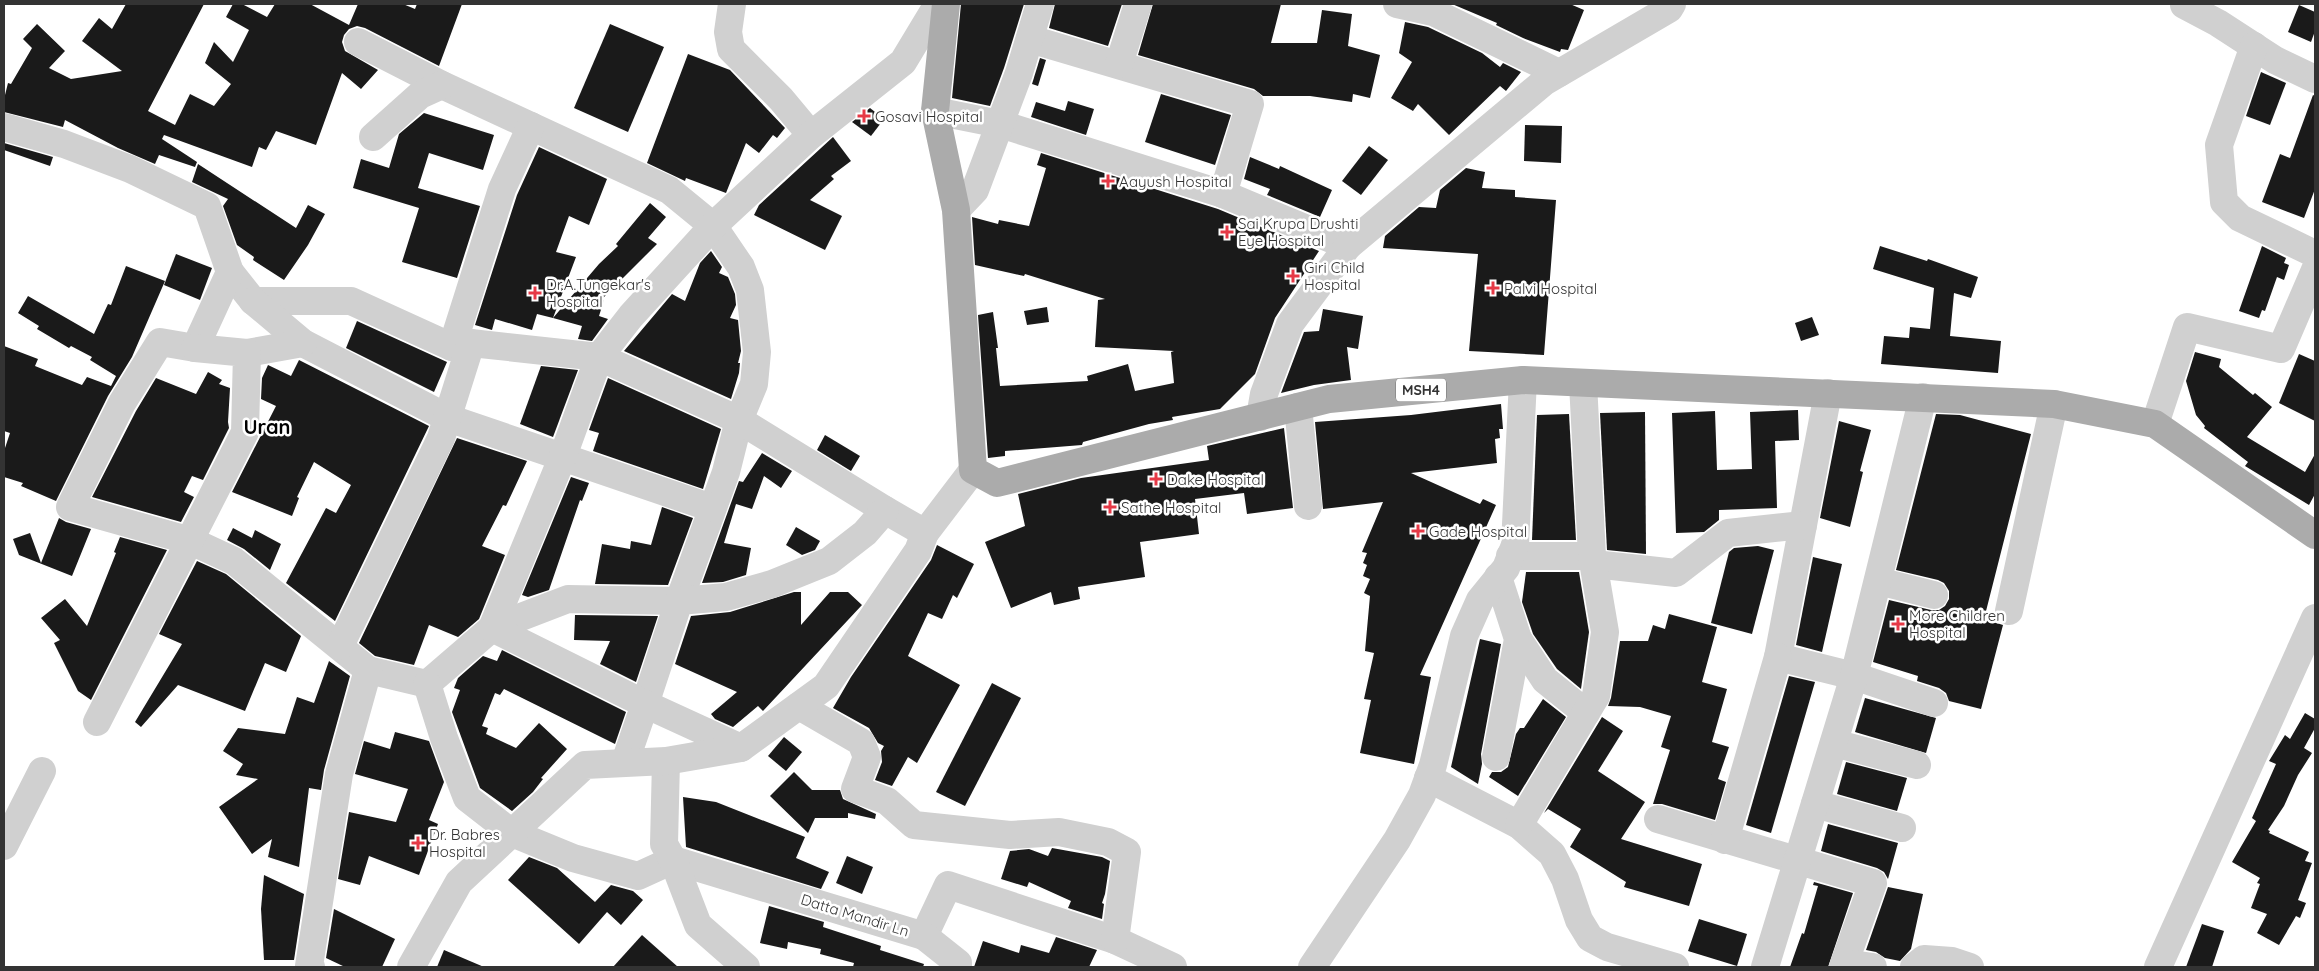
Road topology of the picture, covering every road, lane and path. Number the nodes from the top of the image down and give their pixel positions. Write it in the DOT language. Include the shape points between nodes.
graph roads {
  1 [pos="732,4"];
  2 [pos="938,4"];
  3 [pos="946,4"];
  4 [pos="1040,4"];
  5 [pos="1138,4"];
  6 [pos="1397,4"];
  7 [pos="1672,4"];
  8 [pos="2184,5"];
  9 [pos="1030,39"];
  10 [pos="358,42"];
  11 [pos="2254,46"];
  12 [pos="1119,64"];
  13 [pos="1559,73"];
  14 [pos="2315,79"];
  15 [pos="442,85"];
  16 [pos="935,111"];
  17 [pos="1000,124"];
  18 [pos="531,126"];
  19 [pos="4,127"];
  20 [pos="811,135"];
  21 [pos="373,137"];
  22 [pos="1223,194"];
  23 [pos="956,210"];
  24 [pos="713,226"];
  25 [pos="1348,246"];
  26 [pos="2315,254"];
  27 [pos="2315,270"];
  28 [pos="230,272"];
  29 [pos="254,301"];
  30 [pos="304,343"];
  31 [pos="462,345"];
  32 [pos="195,348"];
  33 [pos="247,353"];
  34 [pos="599,357"];
  35 [pos="1523,380"];
  36 [pos="1583,383"];
  37 [pos="1828,393"];
  38 [pos="1923,397"];
  39 [pos="2054,404"];
  40 [pos="1298,407"];
  41 [pos="1260,417"];
  42 [pos="448,418"];
  43 [pos="739,420"];
  44 [pos="2155,424"];
  45 [pos="563,456"];
  46 [pos="973,470"];
  47 [pos="1308,506"];
  48 [pos="712,508"];
  49 [pos="885,510"];
  50 [pos="1803,526"];
  51 [pos="925,533"];
  52 [pos="2315,535"];
  53 [pos="192,541"];
  54 [pos="1593,560"];
  55 [pos="1504,567"];
  56 [pos="1878,581"];
  57 [pos="1934,595"];
  58 [pos="679,600"];
  59 [pos="2009,611"];
  60 [pos="2315,618"];
  61 [pos="492,628"];
  62 [pos="1518,639"];
  63 [pos="340,646"];
  64 [pos="1778,657"];
  65 [pos="368,670"];
  66 [pos="1854,676"];
  67 [pos="427,684"];
  68 [pos="1934,703"];
  69 [pos="645,704"];
  70 [pos="799,706"];
  71 [pos="1586,713"];
  72 [pos="97,722"];
  73 [pos="1834,743"];
  74 [pos="742,748"];
  75 [pos="1496,757"];
  76 [pos="666,761"];
  77 [pos="625,762"];
  78 [pos="1917,765"];
  79 [pos="42,771"];
  80 [pos="1428,778"];
  81 [pos="1815,804"];
  82 [pos="1658,819"];
  83 [pos="1519,825"];
  84 [pos="1902,828"];
  85 [pos="512,833"];
  86 [pos="1726,840"];
  87 [pos="4,846"];
  88 [pos="673,860"];
  89 [pos="1797,860"];
  90 [pos="924,936"];
  91 [pos="1115,940"];
  92 [pos="1844,965"];
  93 [pos="311,967"];
  94 [pos="411,967"];
  95 [pos="746,967"];
  96 [pos="958,967"];
  97 [pos="1173,967"];
  98 [pos="1312,967"];
  99 [pos="1676,967"];
  100 [pos="1765,967"];
  101 [pos="1873,967"];
  102 [pos="1914,967"];
  103 [pos="1970,967"];
  104 [pos="2158,967"];
  1 -- 20 [label="street" via="728,32 731,49"];
  2 -- 20 [label="street" via="903,62"];
  3 -- 16 [label="main road"];
  4 -- 9 [label="street"];
  5 -- 12 [label="street"];
  6 -- 13 [label="street" via="1433,12"];
  7 -- 13 [label="street" via="1669,9"];
  8 -- 11 [label="street"];
  9 -- 12 [label="street"];
  9 -- 17 [label="street"];
  10 -- 15 [label="street"];
  11 -- 14 [label="street"];
  11 -- 26 [label="street" via="2219,145 2224,202 2240,218"];
  12 -- 22 [label="street" via="1250,104"];
  13 -- 25 [label="street" via="1544,82"];
  15 -- 18 [label="street"];
  15 -- 21 [label="street" via="420,95"];
  16 -- 17 [label="street"];
  16 -- 23 [label="main road"];
  17 -- 22 [label="street"];
  17 -- 23 [label="street" via="975,190"];
  18 -- 24 [label="street" via="669,190"];
  18 -- 31 [label="street" via="502,190"];
  19 -- 28 [label="street" via="64,144 130,169 207,206"];
  20 -- 24 [label="street"];
  22 -- 25 [label="street"];
  23 -- 46 [label="main road"];
  24 -- 34 [label="street" via="631,316"];
  24 -- 43 [label="street" via="741,267 750,290 757,352 754,384"];
  25 -- 41 [label="street" via="1290,324 1264,394"];
  27 -- 44 [label="street" via="2280,349 2187,327"];
  28 -- 29 [label="street"];
  28 -- 32 [label="street"];
  29 -- 30 [label="street"];
  29 -- 31 [label="street" via="351,301"];
  30 -- 33 [label="street"];
  30 -- 42 [label="street"];
  31 -- 34 [label="street"];
  31 -- 42 [label="street"];
  32 -- 33 [label="street"];
  32 -- 53 [label="street" via="160,342 122,403 70,507"];
  33 -- 53 [label="street" via="245,432"];
  34 -- 43 [label="street"];
  34 -- 45 [label="street"];
  35 -- 36 [label="main road, MSH4"];
  35 -- 40 [label="main road, MSH4" via="1329,399"];
  35 -- 55 [label="street" via="1518,516 1515,545"];
  36 -- 37 [label="main road, MSH4"];
  36 -- 54 [label="street"];
  37 -- 38 [label="main road, MSH4"];
  37 -- 50 [label="street"];
  38 -- 39 [label="main road, MSH4"];
  38 -- 56 [label="street"];
  39 -- 44 [label="main road, MSH4"];
  39 -- 59 [label="street"];
  40 -- 41 [label="main road, MSH4"];
  40 -- 47 [label="street"];
  41 -- 46 [label="main road, MSH4" via="997,484"];
  42 -- 45 [label="street"];
  42 -- 63 [label="street"];
  43 -- 48 [label="street" via="726,472"];
  43 -- 49 [label="street"];
  44 -- 52 [label="main road, MSH4"];
  45 -- 48 [label="street"];
  45 -- 61 [label="street"];
  46 -- 51 [label="street"];
  48 -- 58 [label="street"];
  49 -- 51 [label="street"];
  49 -- 58 [label="street" via="865,533 830,560 772,584 726,597"];
  50 -- 54 [label="street" via="1728,533 1676,574"];
  50 -- 64 [label="street"];
  51 -- 70 [label="street" via="918,551 826,686"];
  53 -- 63 [label="street" via="234,560"];
  53 -- 72 [label="street"];
  54 -- 55 [label="street"];
  54 -- 71 [label="street" via="1605,632 1596,696"];
  55 -- 62 [label="street"];
  55 -- 80 [label="street" via="1480,600 1464,636"];
  56 -- 57 [label="street"];
  56 -- 66 [label="street"];
  58 -- 61 [label="street" via="568,599"];
  58 -- 69 [label="street"];
  60 -- 104 [label="street"];
  61 -- 67 [label="street"];
  61 -- 69 [label="street"];
  62 -- 71 [label="street" via="1545,680"];
  62 -- 75 [label="street"];
  63 -- 65 [label="street"];
  64 -- 66 [label="street"];
  64 -- 86 [label="street"];
  65 -- 67 [label="street"];
  65 -- 93 [label="street" via="339,774"];
  66 -- 68 [label="street"];
  66 -- 73 [label="street"];
  67 -- 85 [label="street" via="467,798"];
  69 -- 74 [label="street"];
  69 -- 77 [label="street"];
  70 -- 74 [label="street"];
  70 -- 91 [label="street" via="861,742 867,756 855,789 887,801 914,826 1010,835 1059,832 1108,842 1127,852"];
  71 -- 83 [label="street"];
  73 -- 78 [label="street"];
  73 -- 81 [label="street"];
  74 -- 76 [label="street"];
  76 -- 77 [label="street"];
  76 -- 88 [label="street" via="664,844"];
  77 -- 85 [label="street" via="585,765"];
  79 -- 87 [label="street"];
  80 -- 83 [label="street"];
  80 -- 98 [label="street" via="1397,840"];
  81 -- 84 [label="street"];
  81 -- 89 [label="street"];
  82 -- 86 [label="street"];
  83 -- 99 [label="street" via="1552,854 1565,878 1579,920 1590,938 1607,947"];
  85 -- 88 [label="street" via="573,858 638,876"];
  85 -- 94 [label="street" via="459,882"];
  86 -- 89 [label="street"];
  88 -- 90 [label="street, Datta Mandir Ln"];
  88 -- 95 [label="street" via="698,925"];
  89 -- 92 [label="street" via="1873,883"];
  89 -- 100 [label="street"];
  90 -- 91 [label="street, Datta Mandir Ln" via="948,885"];
  90 -- 96 [label="street" via="958,963"];
  91 -- 97 [label="street, Datta Mandir Ln"];
  92 -- 101 [label="street"];
  102 -- 103 [label="street" via="1924,959 1952,961"];
}
